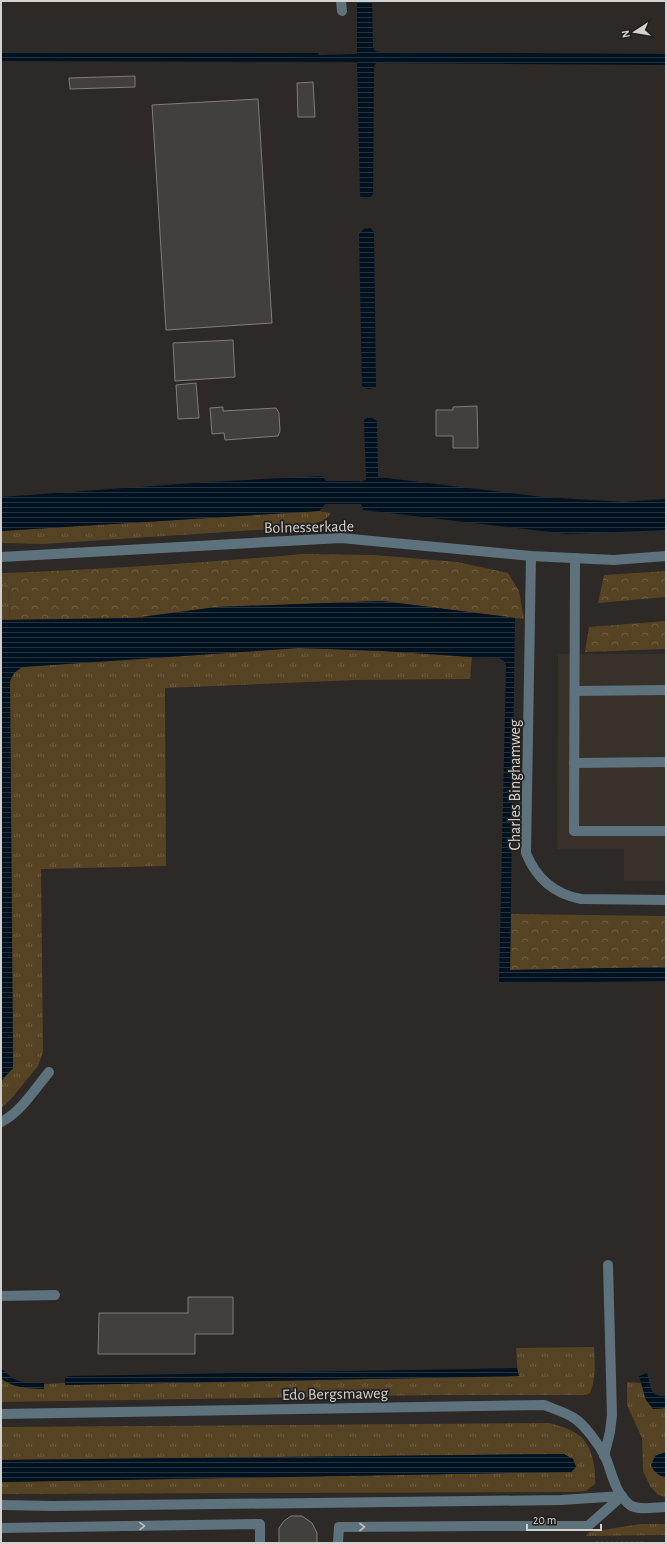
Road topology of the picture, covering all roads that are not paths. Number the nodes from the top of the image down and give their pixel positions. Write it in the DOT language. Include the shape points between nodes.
graph roads {
  1 [pos="531,556"];
  2 [pos="666,556"];
  3 [pos="1,557"];
  4 [pos="575,558"];
  5 [pos="666,690"];
  6 [pos="575,691"];
  7 [pos="666,762"];
  8 [pos="574,763"];
  9 [pos="666,832"];
  10 [pos="666,900"];
  11 [pos="49,1072"];
  12 [pos="1,1122"];
  13 [pos="608,1265"];
  14 [pos="55,1295"];
  15 [pos="1,1296"];
  16 [pos="1,1414"];
  17 [pos="604,1456"];
  18 [pos="622,1496"];
  19 [pos="1,1505"];
  20 [pos="666,1507"];
  21 [pos="1,1528"];
  22 [pos="260,1543"];
  23 [pos="338,1543"];
  1 -- 3 [label="street, Bolnesserkade" via="341,538"];
  1 -- 4 [label="street, Bolnesserkade"];
  1 -- 10 [label="street, Charles Binghamweg" via="526,853 530,863 544,881 567,897"];
  2 -- 4 [label="street, Bolnesserkade" via="614,560"];
  4 -- 6 [label="street"];
  5 -- 6 [label="street"];
  6 -- 8 [label="street"];
  7 -- 8 [label="street"];
  8 -- 9 [label="street" via="574,831"];
  11 -- 12 [label="street" via="18,1108"];
  13 -- 17 [label="street" via="612,1415"];
  14 -- 15 [label="street"];
  16 -- 17 [label="street, Edo Bergsmaweg" via="544,1405 576,1419 589,1432"];
  17 -- 18 [label="street, Edo Bergsmaweg"];
  18 -- 19 [label="street" via="561,1500"];
  18 -- 20 [label="street" via="630,1505 639,1508"];
  23 -- 18 [label="street, one-way, bridge" via="339,1527 588,1526"];
  21 -- 22 [label="street, one-way" via="260,1524"];
}
